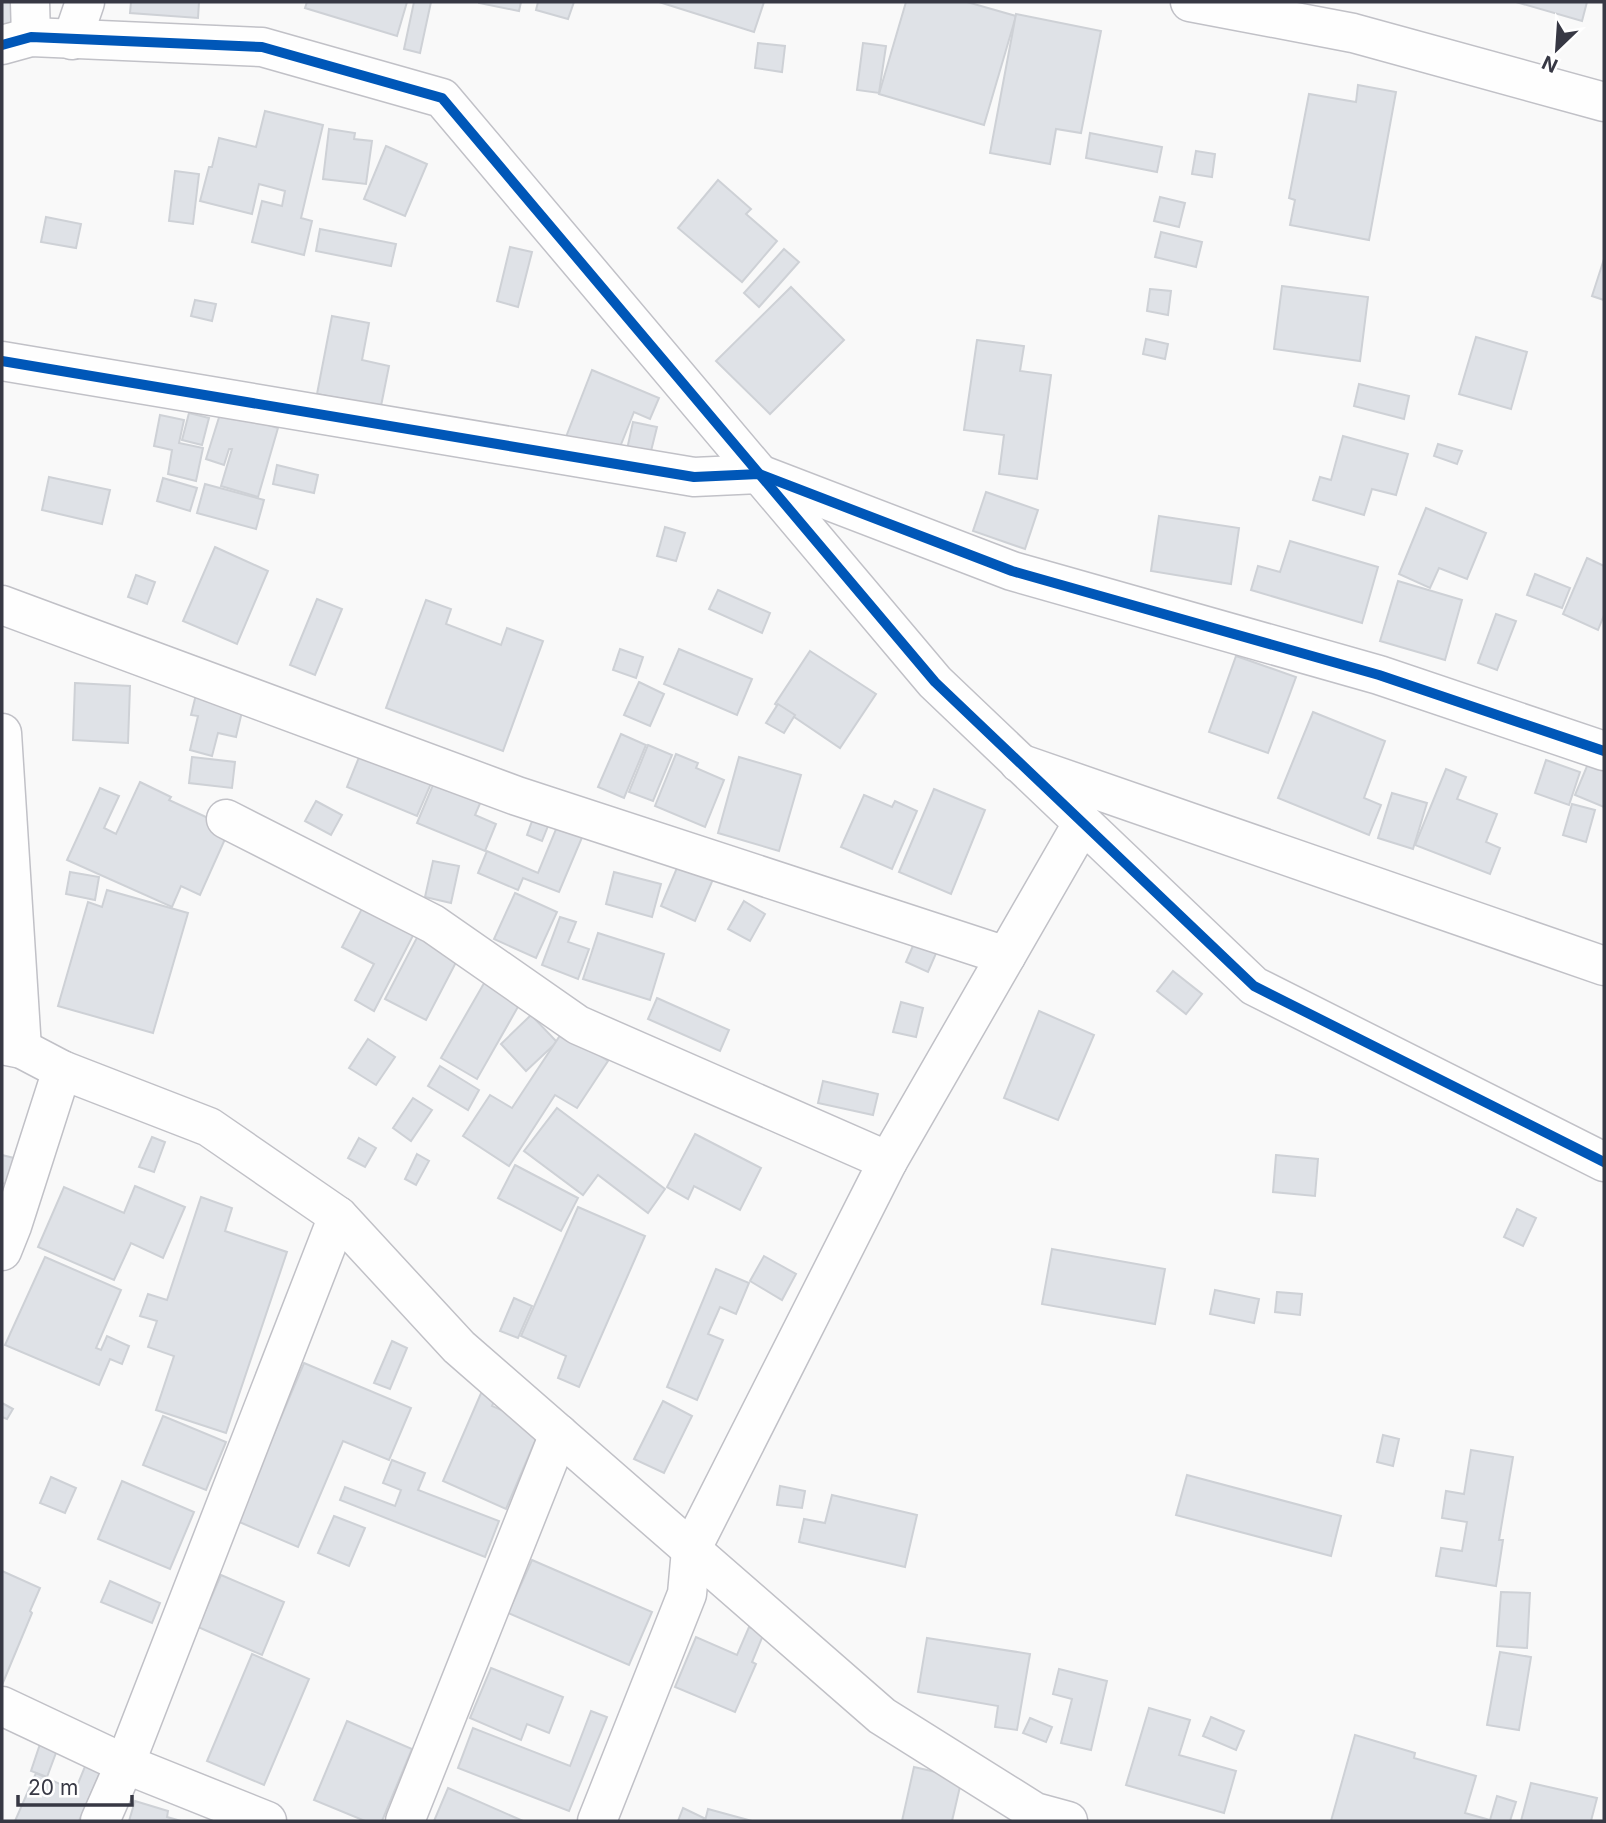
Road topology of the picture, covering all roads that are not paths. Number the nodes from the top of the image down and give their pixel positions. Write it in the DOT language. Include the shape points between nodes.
graph roads {
  1 [pos="85,2"];
  2 [pos="1190,2"];
  3 [pos="21,28"];
  4 [pos="72,40"];
  5 [pos="1604,102"];
  6 [pos="2,361"];
  7 [pos="759,474"];
  8 [pos="2,605"];
  9 [pos="2,733"];
  10 [pos="1604,751"];
  11 [pos="1018,762"];
  12 [pos="226,818"];
  13 [pos="1082,824"];
  14 [pos="1006,956"];
  15 [pos="1604,966"];
  16 [pos="12,1047"];
  17 [pos="62,1070"];
  18 [pos="888,1161"];
  19 [pos="1604,1162"];
  20 [pos="338,1216"];
  21 [pos="2,1251"];
  22 [pos="559,1434"];
  23 [pos="691,1550"];
  24 [pos="2,1706"];
  25 [pos="125,1764"];
  26 [pos="100,1821"];
  27 [pos="267,1821"];
  28 [pos="405,1821"];
  29 [pos="597,1821"];
  30 [pos="1068,1821"];
  1 -- 4 [label="street"];
  2 -- 5 [label="street" via="1353,33"];
  3 -- 4 [label="street"];
  4 -- 7 [label="street" via="262,47 442,98"];
  6 -- 7 [label="street" via="694,477"];
  7 -- 10 [label="street" via="1012,570 1379,675"];
  7 -- 11 [label="street" via="935,682"];
  8 -- 14 [label="street" via="517,796"];
  9 -- 16 [label="street"];
  11 -- 13 [label="street"];
  11 -- 15 [label="street"];
  12 -- 18 [label="street" via="433,924 578,1025"];
  13 -- 14 [label="street"];
  13 -- 19 [label="street" via="1254,986"];
  14 -- 18 [label="street"];
  16 -- 17 [label="street"];
  17 -- 20 [label="street" via="209,1127"];
  17 -- 21 [label="street"];
  18 -- 23 [label="street"];
  20 -- 22 [label="street" via="459,1347"];
  20 -- 25 [label="street"];
  22 -- 23 [label="street"];
  22 -- 28 [label="street"];
  23 -- 29 [label="street" via="687,1594"];
  23 -- 30 [label="street" via="881,1716 1035,1812"];
  24 -- 25 [label="street"];
  25 -- 26 [label="street"];
  25 -- 27 [label="street"];
}
